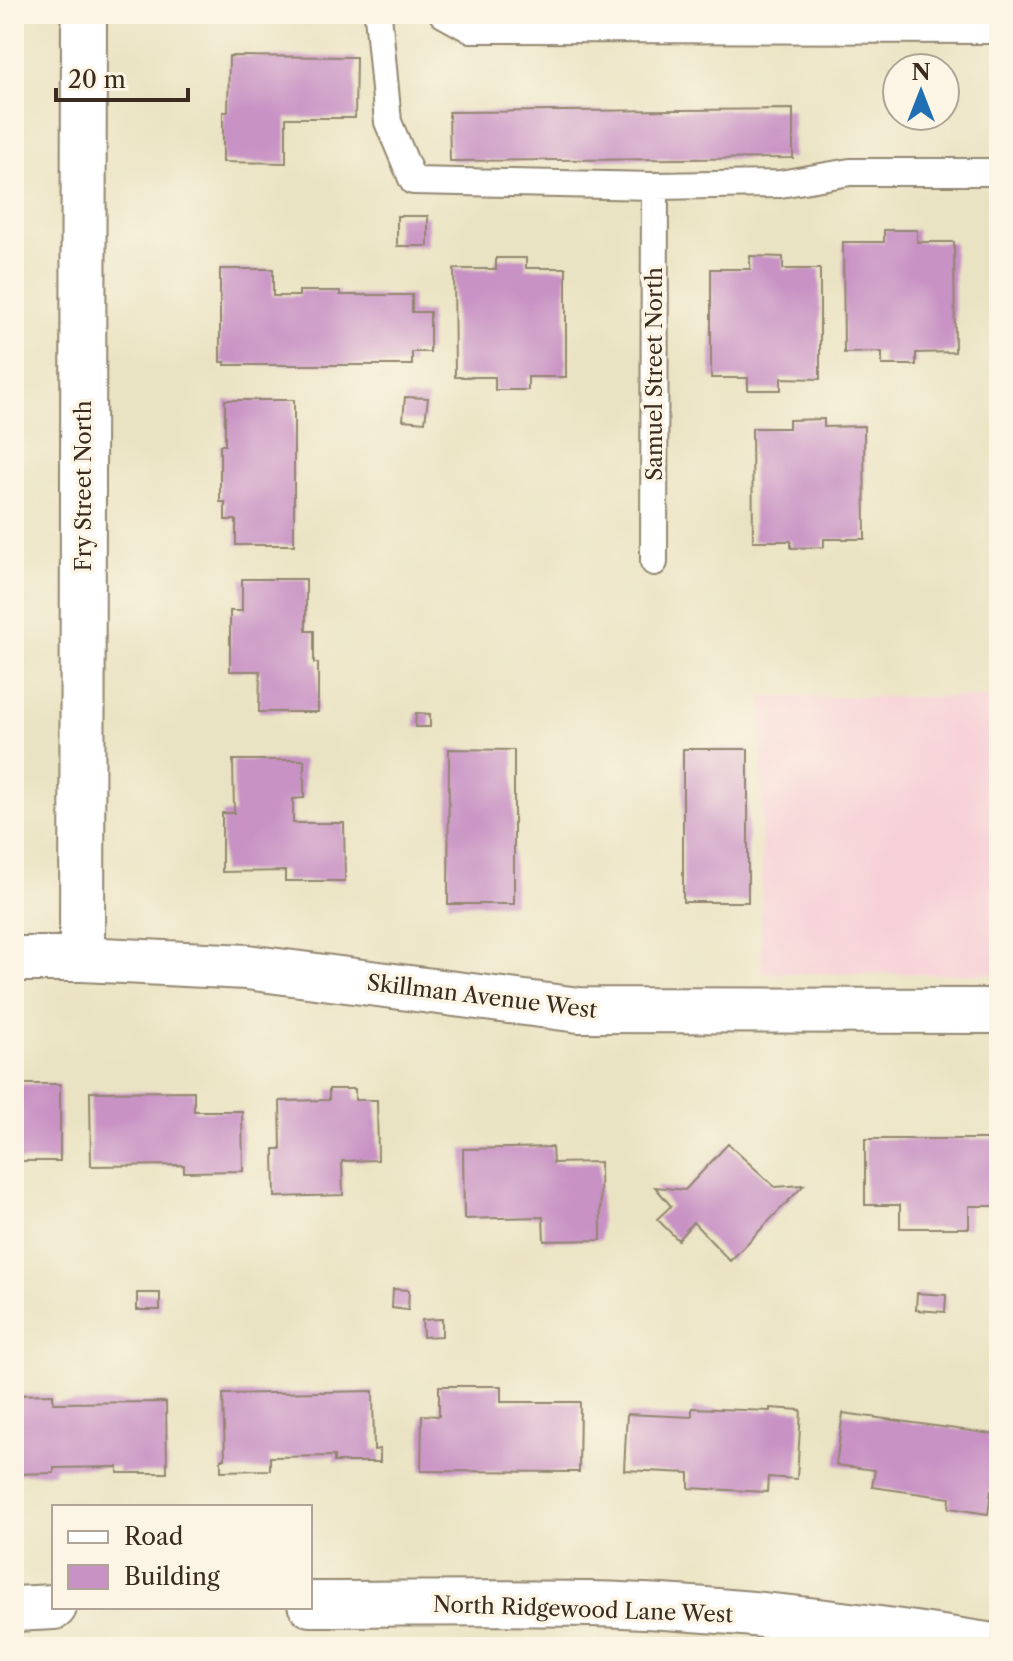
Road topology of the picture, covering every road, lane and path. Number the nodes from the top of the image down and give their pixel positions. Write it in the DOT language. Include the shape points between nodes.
graph roads {
  1 [pos="84,14"];
  2 [pos="378,14"];
  3 [pos="443,14"];
  4 [pos="999,30"];
  5 [pos="999,172"];
  6 [pos="655,186"];
  7 [pos="654,562"];
  8 [pos="14,959"];
  9 [pos="82,959"];
  10 [pos="999,1011"];
  11 [pos="312,1604"];
  12 [pos="52,1607"];
  13 [pos="14,1609"];
  14 [pos="999,1647"];
  1 -- 9 [label="street, Fry Street North"];
  2 -- 6 [label="lane" via="388,122 413,181"];
  3 -- 4 [label="lane" via="470,29"];
  5 -- 6 [label="lane" via="850,172 780,184"];
  6 -- 7 [label="lane, Samuel Street North"];
  8 -- 9 [label="street, Skillman Avenue West"];
  9 -- 10 [label="street, Skillman Avenue West" via="247,967 579,1010"];
  11 -- 14 [label="street, North Ridgewood Lane West" via="590,1604 745,1613"];
  12 -- 13 [label="street"];
}
